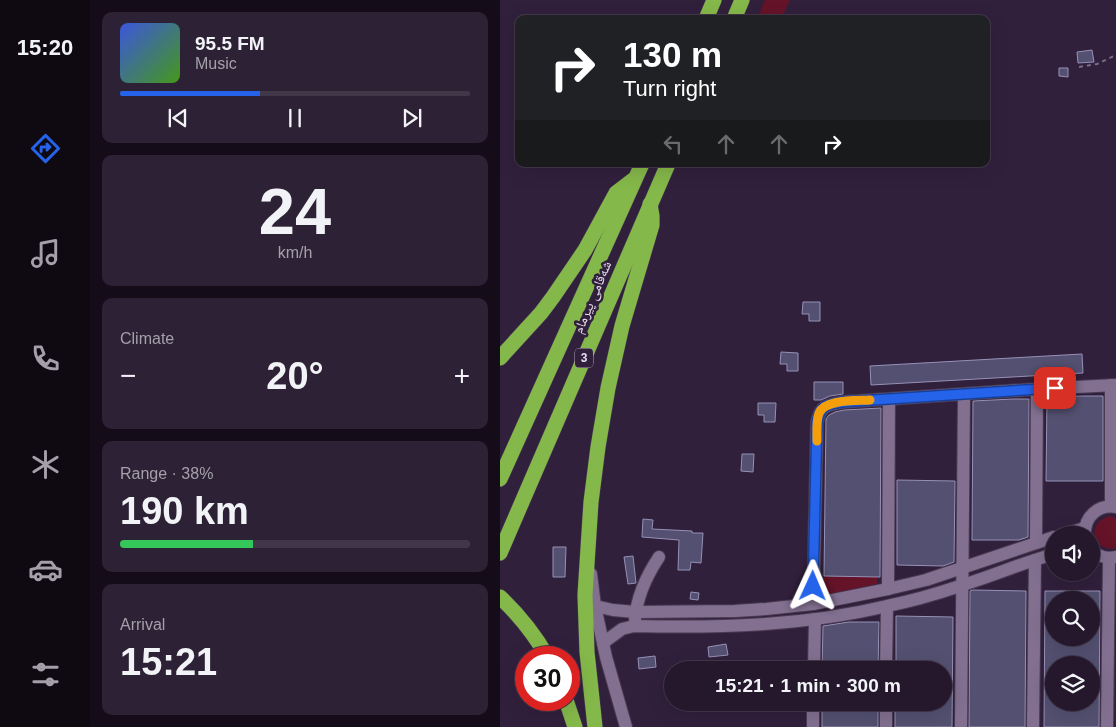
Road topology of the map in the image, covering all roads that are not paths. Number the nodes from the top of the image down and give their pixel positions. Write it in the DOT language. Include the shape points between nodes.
graph roads {
  1 [pos="714,0"];
  2 [pos="742,0"];
  3 [pos="708,15"];
  4 [pos="736,15"];
  5 [pos="641,167"];
  6 [pos="667,167"];
  7 [pos="635,180"];
  8 [pos="650,204"];
  9 [pos="500,358"];
  10 [pos="1113,385"];
  11 [pos="1036,389"];
  12 [pos="964,394"];
  13 [pos="889,399"];
  14 [pos="500,479"];
  15 [pos="1113,507"];
  16 [pos="1086,526"];
  17 [pos="1045,540"];
  18 [pos="1036,543"];
  19 [pos="500,553"];
  20 [pos="588,554"];
  21 [pos="658,557"];
  22 [pos="1045,557"];
  23 [pos="1112,558"];
  24 [pos="1035,560"];
  25 [pos="963,568"];
  26 [pos="961,586"];
  27 [pos="888,589"];
  28 [pos="500,597"];
  29 [pos="813,604"];
  30 [pos="595,606"];
  31 [pos="887,606"];
  32 [pos="636,612"];
  33 [pos="814,619"];
  34 [pos="634,626"];
  35 [pos="603,643"];
  36 [pos="541,646"];
  37 [pos="814,661"];
  38 [pos="886,661"];
  39 [pos="570,711"];
  40 [pos="813,711"];
  41 [pos="886,711"];
  42 [pos="575,727"];
  43 [pos="595,727"];
  44 [pos="626,727"];
  45 [pos="813,727"];
  46 [pos="886,727"];
  47 [pos="961,727"];
  48 [pos="1033,727"];
  49 [pos="1107,727"];
  1 -- 3 [label="highway"];
  2 -- 4 [label="highway"];
  5 -- 7 [label="highway, شەقامی پیرمام / 3"];
  6 -- 8 [label="highway, شەقامی پیرمام / 3"];
  7 -- 9 [label="highway" via="616,193 585,250 553,298"];
  7 -- 14 [label="highway, شەقامی پیرمام / 3"];
  8 -- 19 [label="highway, شەقامی پیرمام / 3"];
  8 -- 20 [label="highway" via="652,225 622,326 608,388 591,502"];
  10 -- 11 [label="street"];
  10 -- 15 [label="street"];
  11 -- 12 [label="street"];
  11 -- 18 [label="street"];
  12 -- 13 [label="street"];
  12 -- 25 [label="street"];
  13 -- 27 [label="street"];
  13 -- 29 [label="street" via="832,404 823,407 819,413"];
  15 -- 16 [label="street" via="1095,511"];
  17 -- 18 [label="street"];
  18 -- 25 [label="street"];
  20 -- 30 [label="street"];
  20 -- 43 [label="highway" via="586,643"];
  21 -- 32 [label="street" via="643,586"];
  22 -- 24 [label="street"];
  23 -- 49 [label="street"];
  24 -- 26 [label="street"];
  24 -- 48 [label="street"];
  25 -- 26 [label="street"];
  25 -- 27 [label="street"];
  26 -- 31 [label="street"];
  26 -- 47 [label="street"];
  27 -- 29 [label="street"];
  28 -- 36 [label="highway"];
  29 -- 32 [label="street" via="766,610"];
  30 -- 32 [label="street"];
  30 -- 35 [label="street"];
  31 -- 33 [label="street"];
  31 -- 38 [label="street"];
  32 -- 34 [label="street"];
  33 -- 34 [label="street" via="746,626"];
  33 -- 37 [label="street"];
  34 -- 35 [label="street" via="622,629"];
  35 -- 44 [label="street"];
  39 -- 42 [label="highway"];
  40 -- 45 [label="street"];
  41 -- 46 [label="street"];
}
